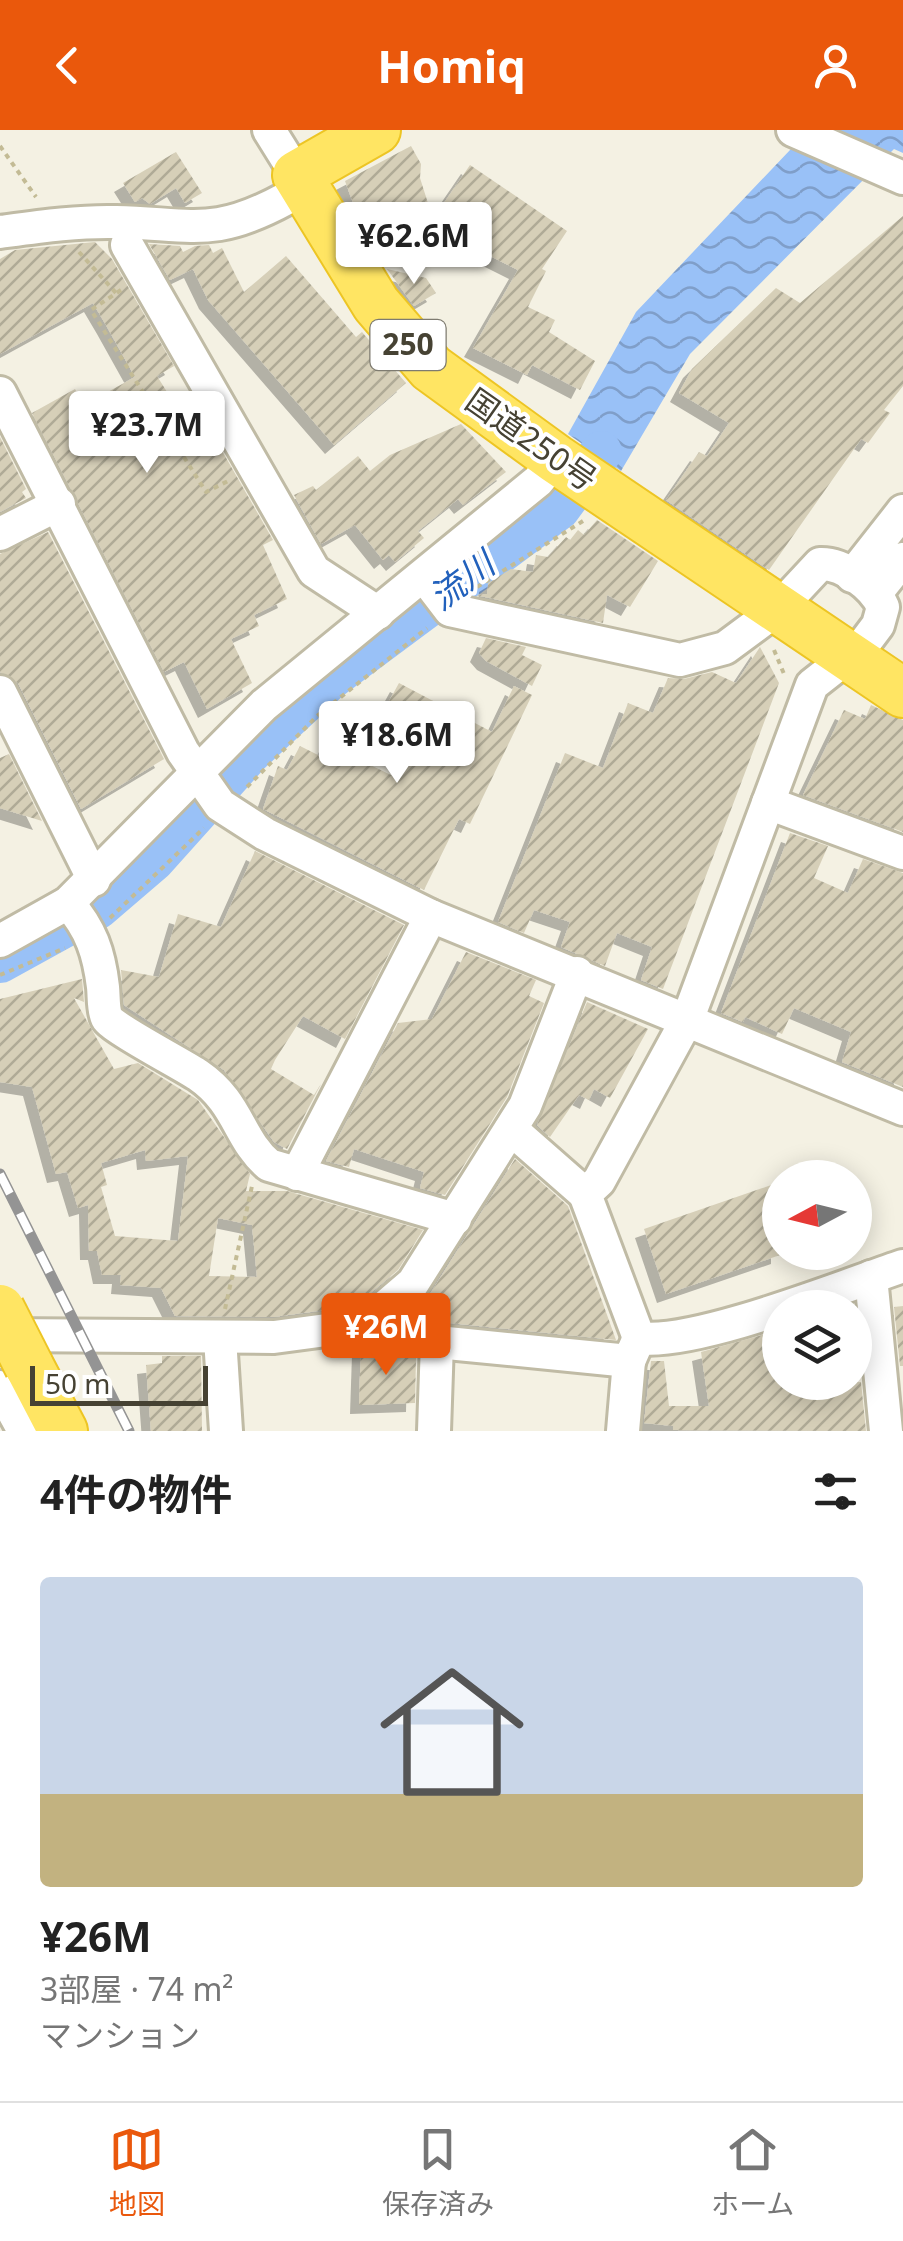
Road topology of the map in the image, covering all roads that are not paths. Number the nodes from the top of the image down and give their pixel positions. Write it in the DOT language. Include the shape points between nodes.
graph roads {
  1 [pos="269,130"];
  2 [pos="376,130"];
  3 [pos="795,131"];
  4 [pos="899,176"];
  5 [pos="292,186"];
  6 [pos="0,232"];
  7 [pos="135,259"];
  8 [pos="0,392"];
  9 [pos="579,485"];
  10 [pos="58,504"];
  11 [pos="903,512"];
  12 [pos="0,534"];
  13 [pos="903,560"];
  14 [pos="438,595"];
  15 [pos="878,596"];
  16 [pos="378,614"];
  17 [pos="776,628"];
  18 [pos="848,656"];
  19 [pos="0,692"];
  20 [pos="903,693"];
  21 [pos="206,789"];
  22 [pos="768,802"];
  23 [pos="903,853"];
  24 [pos="94,880"];
  25 [pos="78,915"];
  26 [pos="432,916"];
  27 [pos="0,941"];
  28 [pos="577,973"];
  29 [pos="688,1018"];
  30 [pos="903,1109"];
  31 [pos="511,1129"];
  32 [pos="297,1174"];
  33 [pos="585,1194"];
  34 [pos="455,1220"];
  35 [pos="903,1266"];
  36 [pos="871,1277"];
  37 [pos="0,1309"];
  38 [pos="364,1325"];
  39 [pos="220,1338"];
  40 [pos="438,1342"];
  41 [pos="634,1349"];
  42 [pos="10,1363"];
  43 [pos="24,1431"];
  44 [pos="62,1431"];
  45 [pos="226,1431"];
  46 [pos="434,1431"];
  47 [pos="623,1431"];
  48 [pos="886,1431"];
  1 -- 5 [label="street"];
  2 -- 5 [label="highway"];
  3 -- 4 [label="street"];
  5 -- 6 [label="street" via="252,218 210,228 113,222"];
  5 -- 9 [label="highway, 国道250号 / 250" via="411,350"];
  7 -- 16 [label="street" via="314,571"];
  8 -- 10 [label="street"];
  9 -- 14 [label="street" via="538,481"];
  9 -- 17 [label="highway, 国道250号 / 250"];
  10 -- 12 [label="street"];
  10 -- 21 [label="street"];
  11 -- 15 [label="street"];
  13 -- 15 [label="street"];
  14 -- 16 [label="street"];
  14 -- 17 [label="street" via="680,660"];
  15 -- 17 [label="street" via="831,564 820,564 806,574"];
  15 -- 18 [label="street" via="878,625"];
  16 -- 21 [label="street" via="264,705"];
  17 -- 18 [label="highway, 国道250号 / 250"];
  18 -- 20 [label="highway, 国道250号 / 250"];
  18 -- 22 [label="street" via="812,686"];
  19 -- 24 [label="street"];
  21 -- 24 [label="street"];
  21 -- 26 [label="street" via="265,834"];
  22 -- 23 [label="street"];
  22 -- 29 [label="street"];
  24 -- 25 [label="street"];
  25 -- 27 [label="street"];
  25 -- 32 [label="street" via="99,958 107,1019 204,1079 232,1107 260,1158"];
  26 -- 28 [label="street"];
  26 -- 32 [label="street"];
  28 -- 29 [label="street"];
  28 -- 31 [label="street"];
  29 -- 30 [label="street"];
  29 -- 33 [label="street" via="599,1180"];
  31 -- 33 [label="street"];
  31 -- 34 [label="street"];
  32 -- 34 [label="street"];
  33 -- 41 [label="street"];
  34 -- 38 [label="street" via="413,1283"];
  35 -- 36 [label="street"];
  36 -- 41 [label="street"];
  36 -- 48 [label="street"];
  37 -- 42 [label="highway, bridge"];
  38 -- 39 [label="street"];
  38 -- 40 [label="street"];
  39 -- 42 [label="street"];
  39 -- 45 [label="street"];
  40 -- 41 [label="street"];
  40 -- 46 [label="street"];
  41 -- 47 [label="street"];
  42 -- 43 [label="street"];
  42 -- 44 [label="highway"];
}
